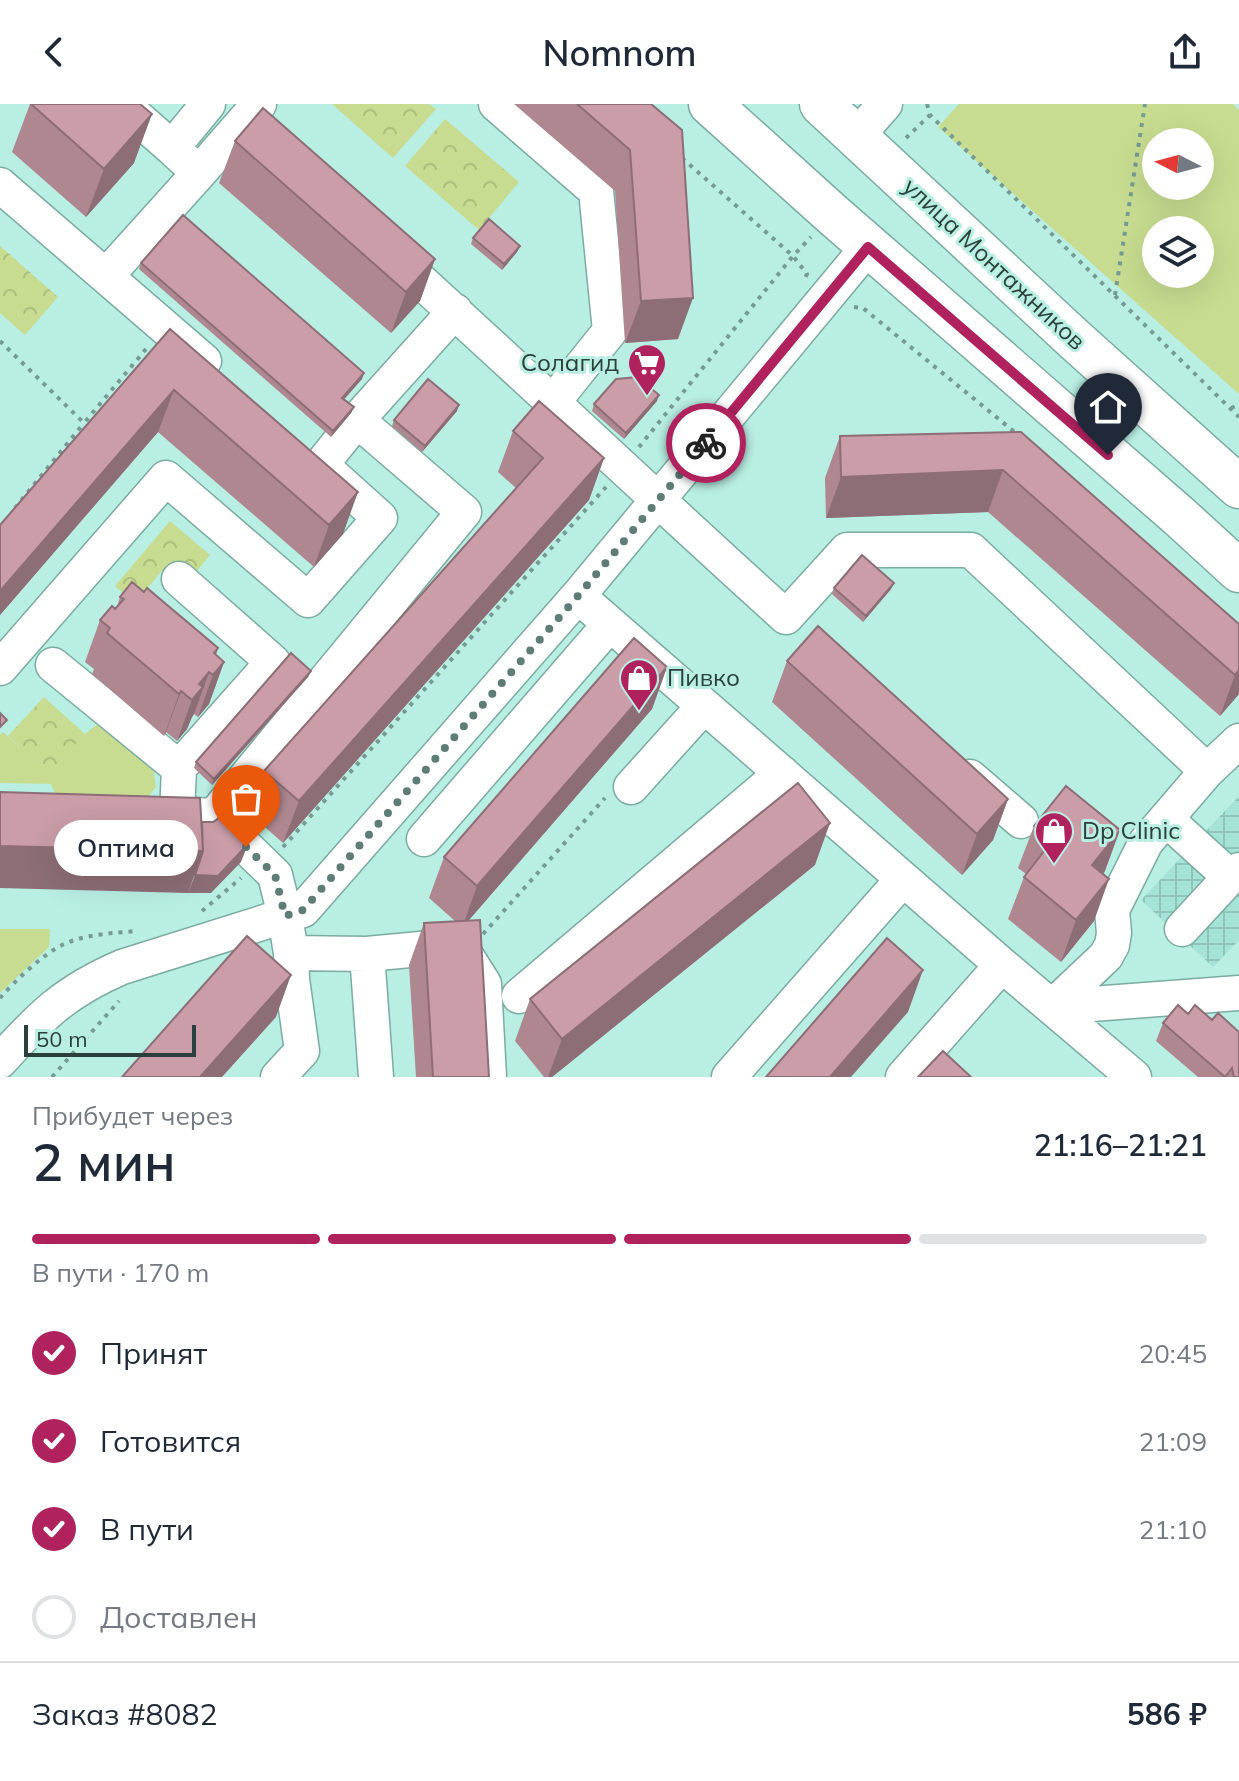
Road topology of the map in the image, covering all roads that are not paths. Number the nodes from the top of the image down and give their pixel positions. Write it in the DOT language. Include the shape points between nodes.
graph roads {
  1 [pos="122,104"];
  2 [pos="208,104"];
  3 [pos="496,104"];
  4 [pos="710,104"];
  5 [pos="821,104"];
  6 [pos="885,104"];
  7 [pos="257,122"];
  8 [pos="856,137"];
  9 [pos="172,148"];
  10 [pos="199,173"];
  11 [pos="0,185"];
  12 [pos="372,237"];
  13 [pos="868,247"];
  14 [pos="107,275"];
  15 [pos="455,311"];
  16 [pos="225,380"];
  17 [pos="553,402"];
  18 [pos="357,420"];
  19 [pos="1230,479"];
  20 [pos="658,501"];
  21 [pos="1180,517"];
  22 [pos="1239,571"];
  23 [pos="179,579"];
  24 [pos="578,596"];
  25 [pos="610,624"];
  26 [pos="53,665"];
  27 [pos="0,668"];
  28 [pos="704,706"];
  29 [pos="1239,741"];
  30 [pos="951,760"];
  31 [pos="179,768"];
  32 [pos="1207,771"];
  33 [pos="782,773"];
  34 [pos="631,787"];
  35 [pos="214,816"];
  36 [pos="1166,819"];
  37 [pos="1021,821"];
  38 [pos="424,839"];
  39 [pos="1235,873"];
  40 [pos="903,879"];
  41 [pos="285,916"];
  42 [pos="1182,929"];
  43 [pos="291,953"];
  44 [pos="367,954"];
  45 [pos="1002,965"];
  46 [pos="1239,993"];
  47 [pos="519,996"];
  48 [pos="1052,1007"];
  49 [pos="0,1061"];
  50 [pos="278,1077"];
  51 [pos="376,1077"];
  52 [pos="489,1077"];
  53 [pos="729,1077"];
  54 [pos="903,1077"];
  55 [pos="1134,1077"];
  1 -- 9 [label="street"];
  2 -- 9 [label="street"];
  3 -- 17 [label="street" via="596,191 610,331"];
  4 -- 13 [label="main road"];
  5 -- 8 [label="main road, улица Монтажников"];
  6 -- 8 [label="street"];
  7 -- 10 [label="street"];
  8 -- 19 [label="main road, улица Монтажников"];
  9 -- 10 [label="street"];
  10 -- 14 [label="street"];
  11 -- 14 [label="street"];
  12 -- 15 [label="street"];
  13 -- 20 [label="street"];
  13 -- 21 [label="main road"];
  14 -- 16 [label="street"];
  15 -- 17 [label="street"];
  15 -- 18 [label="street"];
  17 -- 20 [label="street"];
  18 -- 27 [label="street" via="309,454 380,518 308,600 166,478"];
  18 -- 35 [label="street" via="464,512"];
  19 -- 21 [label="main road" via="1226,478 1226,506 1220,513 1205,522"];
  20 -- 24 [label="street"];
  20 -- 32 [label="street" via="798,627 847,550 971,550"];
  21 -- 22 [label="main road"];
  23 -- 31 [label="street" via="273,662"];
  24 -- 25 [label="street"];
  24 -- 41 [label="street" via="314,898 303,910"];
  25 -- 28 [label="street"];
  25 -- 38 [label="street"];
  26 -- 31 [label="street"];
  28 -- 33 [label="street"];
  28 -- 34 [label="street"];
  29 -- 32 [label="street"];
  30 -- 37 [label="street"];
  31 -- 35 [label="street" via="162,814"];
  32 -- 36 [label="street"];
  33 -- 40 [label="street"];
  33 -- 47 [label="street"];
  35 -- 41 [label="street" via="275,875"];
  36 -- 39 [label="street"];
  36 -- 48 [label="street" via="1146,842 1112,910 1114,933 1106,956"];
  39 -- 42 [label="street"];
  40 -- 45 [label="street"];
  40 -- 53 [label="street"];
  41 -- 43 [label="street"];
  41 -- 49 [label="street" via="240,945 122,967 97,978 55,1004"];
  43 -- 44 [label="street"];
  43 -- 50 [label="street" via="302,1051"];
  44 -- 51 [label="street"];
  44 -- 52 [label="street" via="431,948 465,954 484,984"];
  45 -- 48 [label="street"];
  45 -- 54 [label="street"];
  46 -- 48 [label="street"];
  48 -- 55 [label="street"];
}
